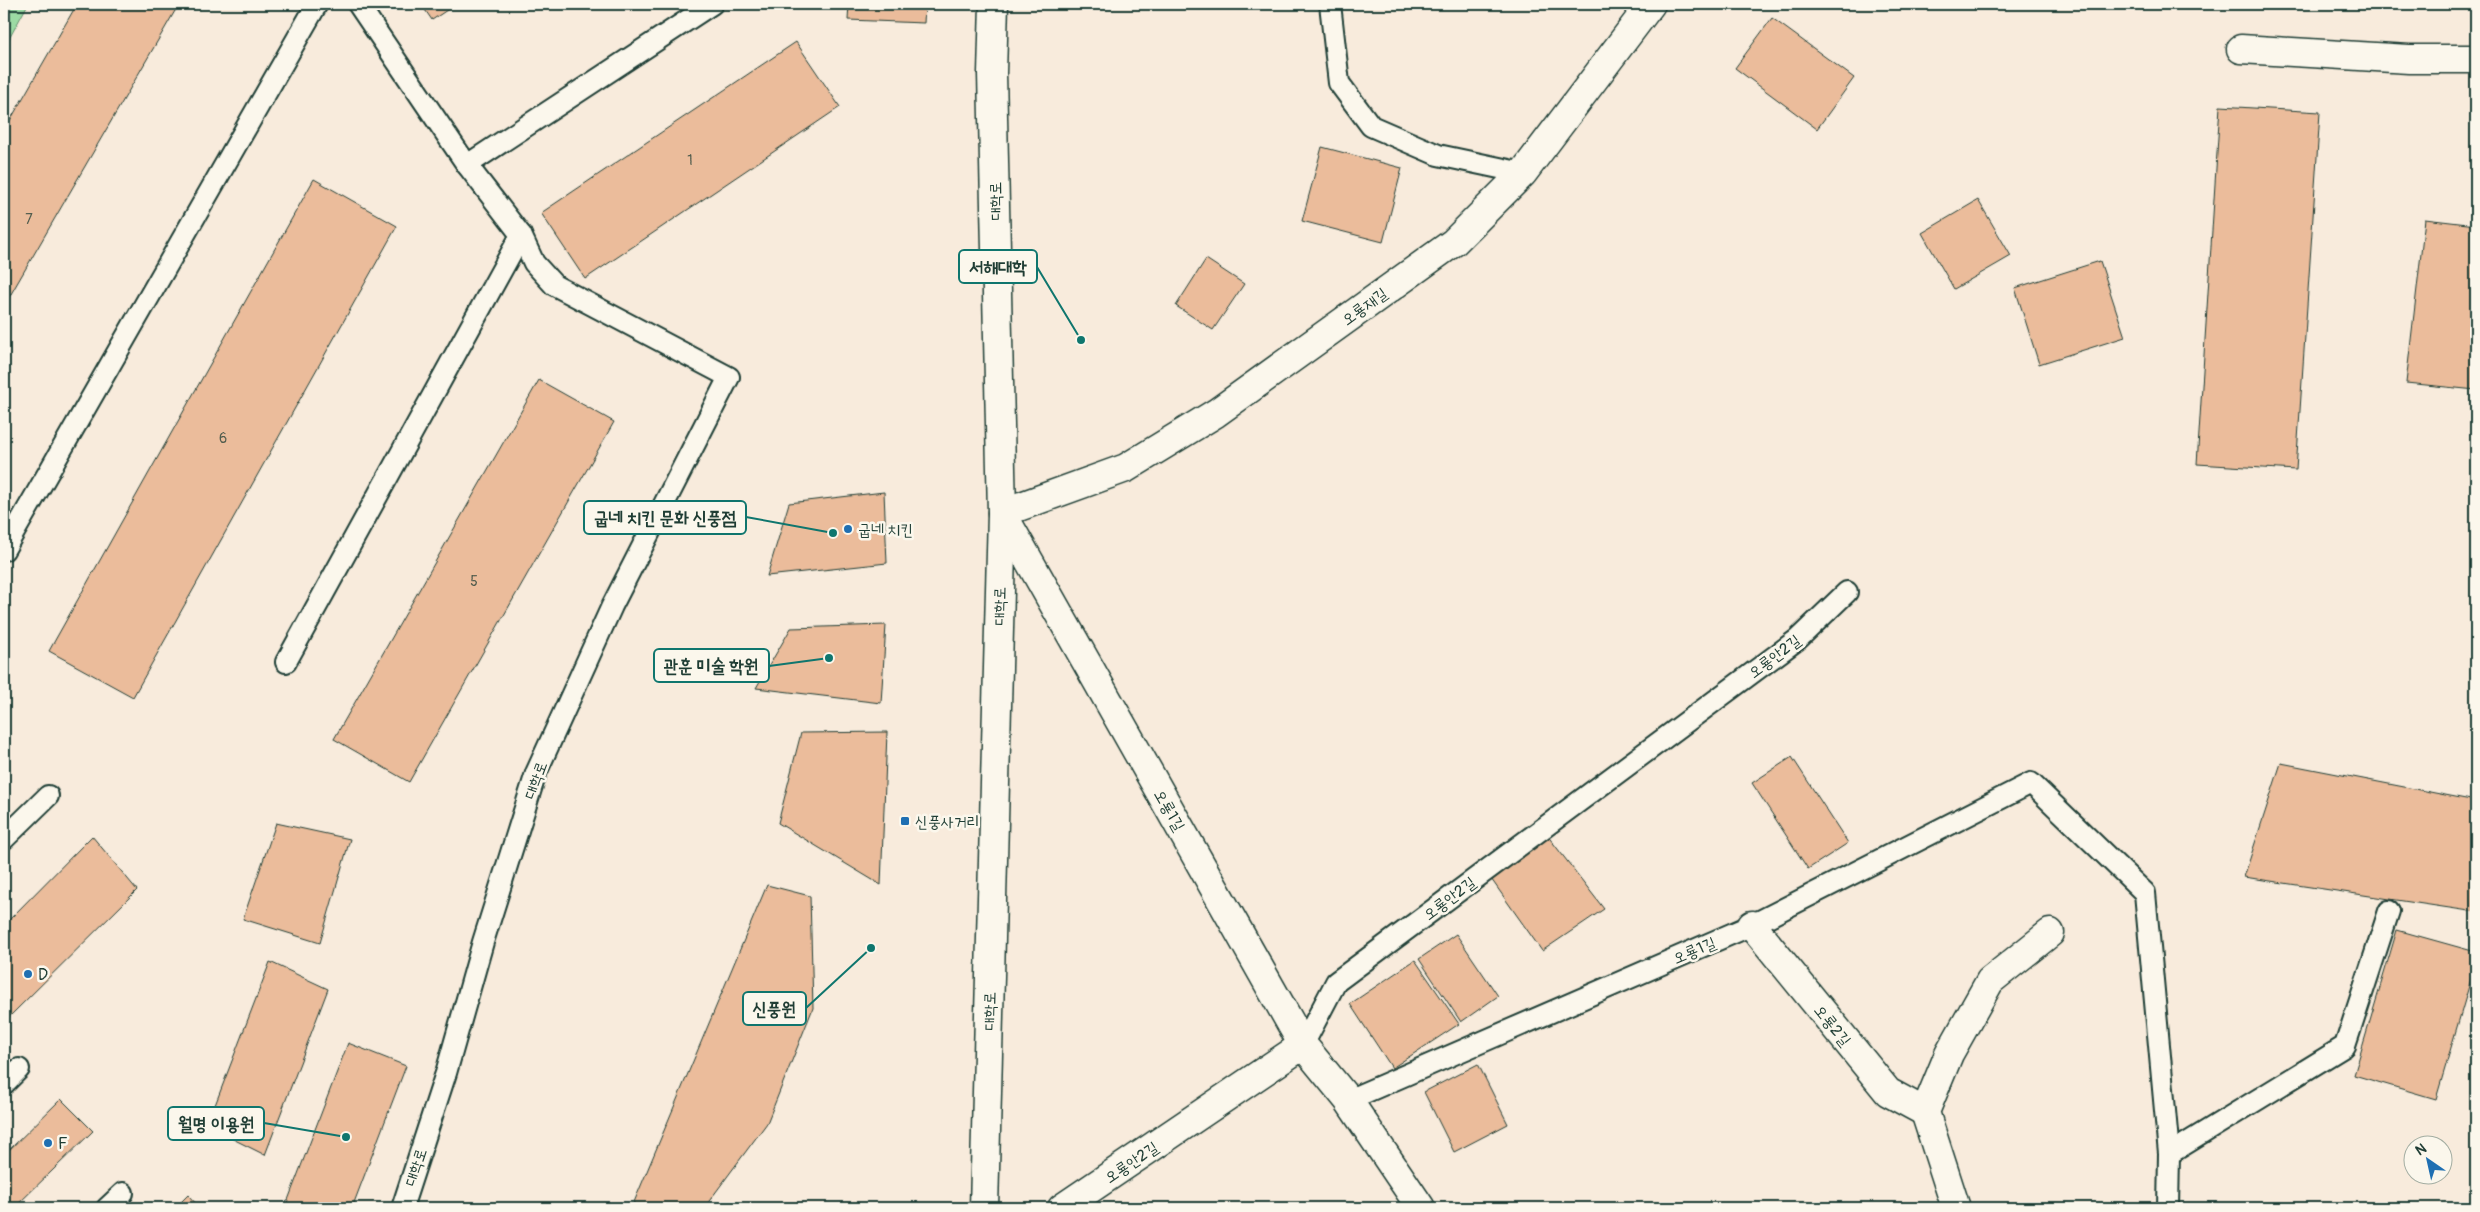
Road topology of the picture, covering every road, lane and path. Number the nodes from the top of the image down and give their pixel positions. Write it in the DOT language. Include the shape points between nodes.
graph roads {
  1 [pos="317,4"];
  2 [pos="358,4"];
  3 [pos="712,4"];
  4 [pos="994,4"];
  5 [pos="1330,4"];
  6 [pos="1651,4"];
  7 [pos="2241,49"];
  8 [pos="2476,59"];
  9 [pos="467,165"];
  10 [pos="1522,173"];
  11 [pos="521,235"];
  12 [pos="1002,513"];
  13 [pos="4,550"];
  14 [pos="1847,592"];
  15 [pos="286,662"];
  16 [pos="48,796"];
  17 [pos="4,839"];
  18 [pos="2389,911"];
  19 [pos="1752,925"];
  20 [pos="2050,933"];
  21 [pos="1303,1045"];
  22 [pos="19,1069"];
  23 [pos="4,1084"];
  24 [pos="1348,1100"];
  25 [pos="1925,1112"];
  26 [pos="2169,1154"];
  27 [pos="123,1193"];
  28 [pos="107,1208"];
  29 [pos="402,1208"];
  30 [pos="984,1208"];
  31 [pos="1062,1208"];
  32 [pos="1421,1208"];
  33 [pos="1956,1208"];
  34 [pos="2168,1208"];
  1 -- 13 [label="lane"];
  2 -- 9 [label="lane"];
  3 -- 9 [label="lane"];
  4 -- 12 [label="street, 대학로" via="992,73"];
  5 -- 10 [label="lane" via="1339,83 1371,126 1438,155"];
  6 -- 10 [label="street, 오룡재길"];
  7 -- 8 [label="street" via="2410,59"];
  9 -- 11 [label="lane"];
  10 -- 12 [label="street, 오룡재길" via="1454,242 1216,413 1126,468"];
  11 -- 15 [label="lane"];
  11 -- 29 [label="lane, 대학로" via="534,263 554,285 729,377 612,606 536,773"];
  12 -- 21 [label="street, 오룡1길"];
  12 -- 30 [label="street, 대학로"];
  14 -- 21 [label="lane, 오룡안2길" via="1798,639 1336,982"];
  16 -- 17 [label="lane"];
  18 -- 26 [label="lane" via="2345,1046"];
  19 -- 24 [label="lane, 오룡1길"];
  19 -- 25 [label="street, 오룡2길" via="1888,1092"];
  19 -- 26 [label="lane, 오룡1길" via="2031,783 2144,893"];
  20 -- 25 [label="street" via="1990,981 1949,1054"];
  21 -- 24 [label="street, 오룡1길"];
  21 -- 31 [label="street, 오룡안2길"];
  22 -- 23 [label="lane"];
  24 -- 32 [label="street, 오룡1길"];
  25 -- 33 [label="street"];
  26 -- 34 [label="lane"];
  27 -- 28 [label="lane"];
}
